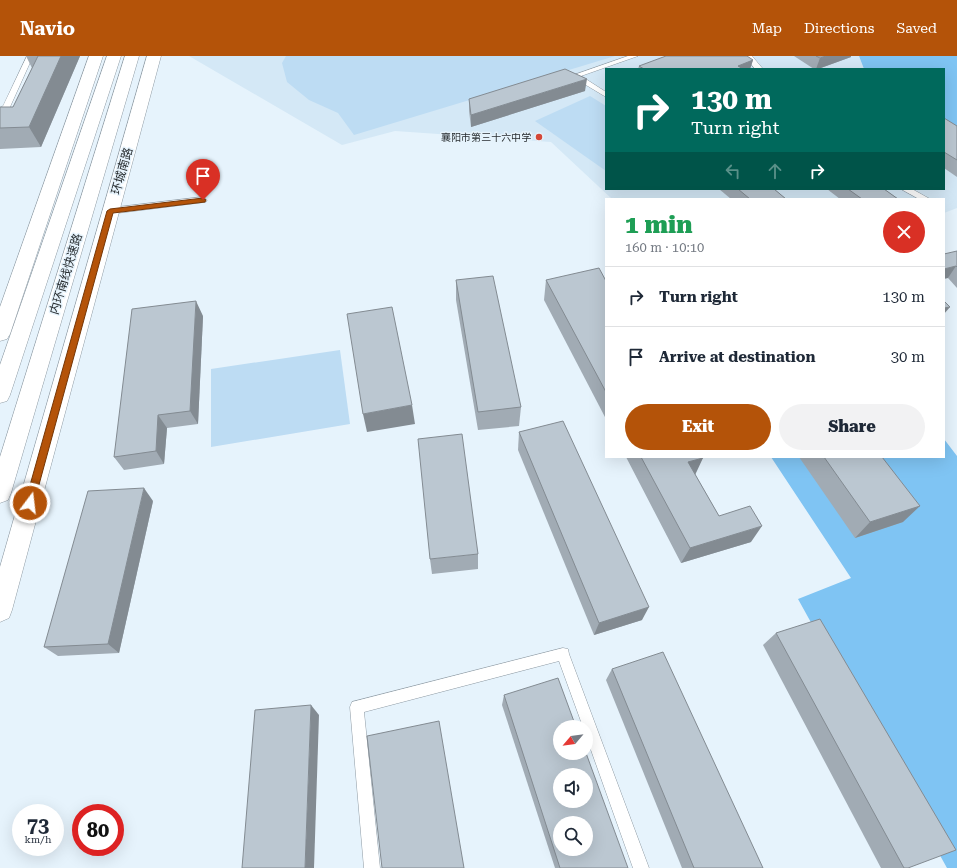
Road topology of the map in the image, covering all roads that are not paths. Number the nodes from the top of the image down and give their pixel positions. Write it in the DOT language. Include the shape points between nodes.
graph roads {
  1 [pos="30,56"];
  2 [pos="96,56"];
  3 [pos="114,56"];
  4 [pos="132,56"];
  5 [pos="154,56"];
  6 [pos="635,56"];
  7 [pos="748,56"];
  8 [pos="758,68"];
  9 [pos="605,94"];
  10 [pos="0,112"];
  11 [pos="907,190"];
  12 [pos="924,198"];
  13 [pos="203,200"];
  14 [pos="110,211"];
  15 [pos="0,334"];
  16 [pos="0,395"];
  17 [pos="0,493"];
  18 [pos="0,610"];
  19 [pos="372,868"];
  20 [pos="641,868"];
  1 -- 10 [label="lane" via="6,107"];
  2 -- 15 [label="highway"];
  3 -- 16 [label="highway, 内环南线快速路"];
  4 -- 17 [label="highway, 内环南线快速路"];
  5 -- 14 [label="highway, 环城南路"];
  6 -- 9 [label="lane" via="575,76"];
  7 -- 8 [label="lane"];
  11 -- 12 [label="lane"];
  13 -- 14 [label="lane"];
  14 -- 18 [label="highway, 环城南路"];
  19 -- 20 [label="lane" via="357,706 562,654"];
}
